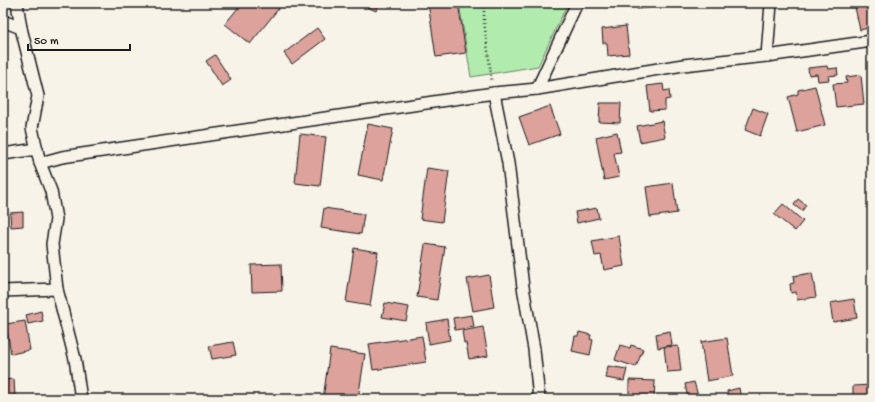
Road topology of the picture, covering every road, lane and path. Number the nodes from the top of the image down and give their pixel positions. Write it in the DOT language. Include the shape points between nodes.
graph roads {
  1 [pos="17,3"];
  2 [pos="484,3"];
  3 [pos="578,3"];
  4 [pos="771,3"];
  5 [pos="3,21"];
  6 [pos="21,28"];
  7 [pos="872,41"];
  8 [pos="767,56"];
  9 [pos="537,90"];
  10 [pos="494,93"];
  11 [pos="37,149"];
  12 [pos="3,154"];
  13 [pos="40,163"];
  14 [pos="57,289"];
  15 [pos="3,291"];
  16 [pos="81,399"];
  17 [pos="539,399"];
  1 -- 6 [label="street"];
  2 -- 10 [label="path"];
  3 -- 9 [label="street"];
  4 -- 8 [label="street"];
  5 -- 6 [label="street"];
  6 -- 11 [label="street" via="38,96 32,128"];
  7 -- 8 [label="street"];
  8 -- 9 [label="street" via="683,65"];
  9 -- 10 [label="street"];
  10 -- 13 [label="street" via="62,157"];
  10 -- 17 [label="street" via="508,163"];
  11 -- 12 [label="street"];
  11 -- 13 [label="street"];
  13 -- 14 [label="street" via="51,191 56,219 52,244"];
  14 -- 15 [label="street"];
  14 -- 16 [label="street" via="75,359"];
}
